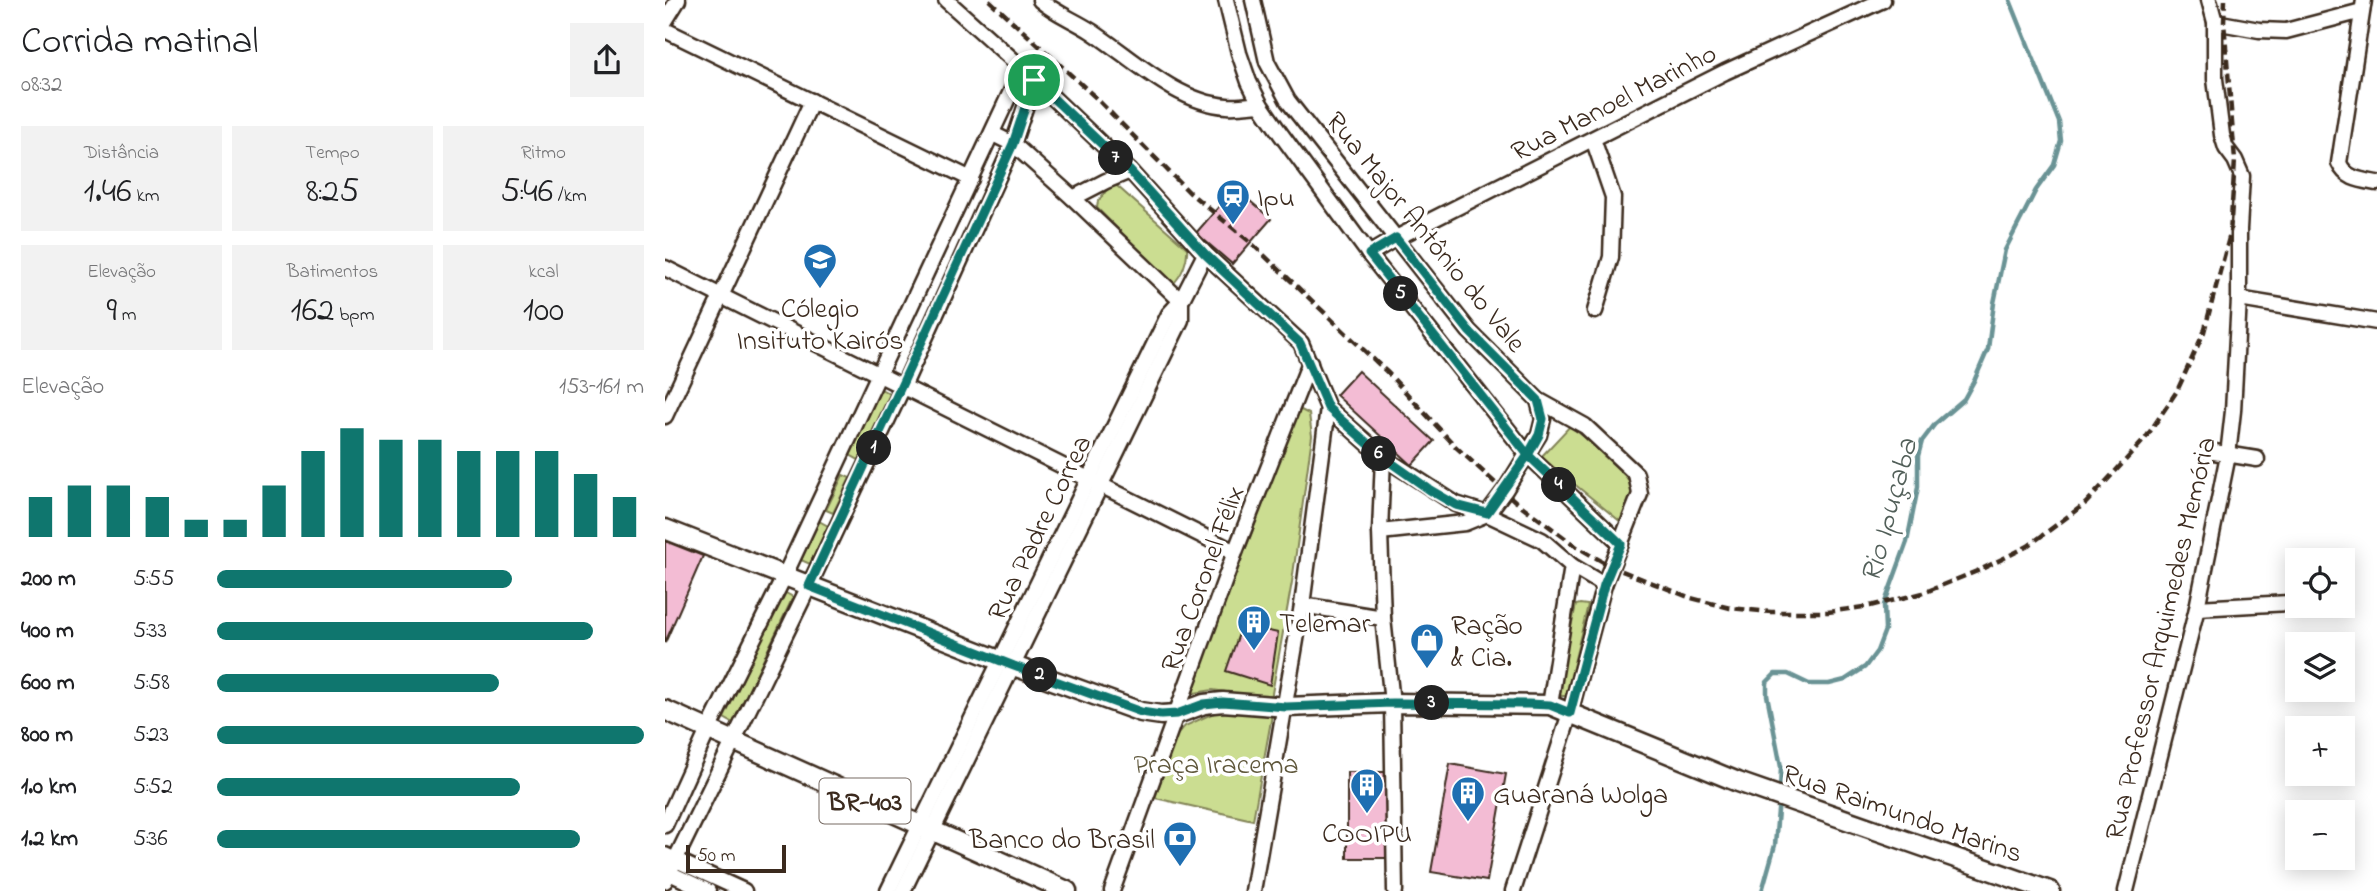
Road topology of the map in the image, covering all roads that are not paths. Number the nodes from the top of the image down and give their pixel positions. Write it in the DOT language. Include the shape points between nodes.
graph roads {
  1 [pos="678,0"];
  2 [pos="946,0"];
  3 [pos="1039,0"];
  4 [pos="1226,0"];
  5 [pos="1253,0"];
  6 [pos="1883,0"];
  7 [pos="2209,0"];
  8 [pos="2367,5"];
  9 [pos="665,21"];
  10 [pos="2215,22"];
  11 [pos="665,30"];
  12 [pos="1022,68"];
  13 [pos="1034,80"];
  14 [pos="811,101"];
  15 [pos="1260,104"];
  16 [pos="993,134"];
  17 [pos="1593,139"];
  18 [pos="1013,144"];
  19 [pos="1130,171"];
  20 [pos="971,179"];
  21 [pos="2377,183"];
  22 [pos="1073,198"];
  23 [pos="1396,238"];
  24 [pos="1205,254"];
  25 [pos="1369,254"];
  26 [pos="665,268"];
  27 [pos="721,296"];
  28 [pos="2239,299"];
  29 [pos="1181,301"];
  30 [pos="1595,312"];
  31 [pos="2377,322"];
  32 [pos="1310,362"];
  33 [pos="880,374"];
  34 [pos="902,387"];
  35 [pos="1538,400"];
  36 [pos="1328,408"];
  37 [pos="665,416"];
  38 [pos="2207,451"];
  39 [pos="1528,455"];
  40 [pos="2228,455"];
  41 [pos="1383,457"];
  42 [pos="2257,459"];
  43 [pos="1095,482"];
  44 [pos="1487,513"];
  45 [pos="665,529"];
  46 [pos="1380,532"];
  47 [pos="1621,544"];
  48 [pos="1235,552"];
  49 [pos="1572,566"];
  50 [pos="784,577"];
  51 [pos="1604,585"];
  52 [pos="809,586"];
  53 [pos="2285,603"];
  54 [pos="1302,605"];
  55 [pos="2197,608"];
  56 [pos="1383,618"];
  57 [pos="1007,663"];
  58 [pos="1392,703"];
  59 [pos="1550,705"];
  60 [pos="1286,707"];
  61 [pos="665,710"];
  62 [pos="1570,713"];
  63 [pos="1177,714"];
  64 [pos="708,730"];
  65 [pos="734,742"];
  66 [pos="665,825"];
  67 [pos="925,828"];
  68 [pos="668,868"];
  69 [pos="708,891"];
  70 [pos="744,891"];
  71 [pos="888,891"];
  72 [pos="903,891"];
  73 [pos="1067,891"];
  74 [pos="1112,891"];
  75 [pos="1253,891"];
  76 [pos="1395,891"];
  77 [pos="1513,891"];
  78 [pos="2050,891"];
  79 [pos="2126,891"];
  1 -- 9 [label="street"];
  2 -- 12 [label="street"];
  3 -- 15 [label="street" via="1180,90 1208,103"];
  4 -- 15 [label="street" via="1239,52"];
  5 -- 23 [label="street, Rua Major Antônio do Vale" via="1267,62 1288,101"];
  6 -- 17 [label="street, Rua Manoel Marinho"];
  7 -- 10 [label="street"];
  8 -- 10 [label="street" via="2286,31"];
  8 -- 21 [label="street" via="2339,163 2343,173 2352,178"];
  10 -- 28 [label="street, Rua Professor Arquimedes Memória" via="2215,79 2222,135 2242,176"];
  11 -- 14 [label="street"];
  12 -- 13 [label="street"];
  12 -- 16 [label="street"];
  13 -- 18 [label="street"];
  13 -- 19 [label="street"];
  14 -- 20 [label="street"];
  14 -- 27 [label="street"];
  15 -- 25 [label="street"];
  16 -- 18 [label="street"];
  16 -- 20 [label="street"];
  17 -- 23 [label="street, Rua Manoel Marinho"];
  17 -- 30 [label="street" via="1613,197 1611,257"];
  18 -- 22 [label="street"];
  18 -- 34 [label="street"];
  19 -- 22 [label="street"];
  19 -- 24 [label="street"];
  20 -- 33 [label="street"];
  22 -- 29 [label="street"];
  23 -- 25 [label="street, Rua Manoel Marinho"];
  23 -- 35 [label="street, Rua Major Antônio do Vale" via="1469,331"];
  24 -- 29 [label="street, Rua Padre Correa"];
  24 -- 32 [label="street" via="1300,343"];
  25 -- 39 [label="street"];
  26 -- 27 [label="street"];
  27 -- 33 [label="street"];
  27 -- 37 [label="street"];
  28 -- 31 [label="street"];
  28 -- 40 [label="street, Rua Professor Arquimedes Memória"];
  29 -- 43 [label="street, Rua Padre Correa" via="1181,320"];
  32 -- 36 [label="street"];
  32 -- 48 [label="street, Rua Coronel Félix"];
  33 -- 34 [label="street"];
  33 -- 50 [label="street"];
  34 -- 43 [label="street"];
  34 -- 52 [label="street"];
  35 -- 39 [label="street" via="1543,419"];
  35 -- 47 [label="street, Rua Major Antônio do Vale" via="1585,426 1636,474 1640,494"];
  36 -- 41 [label="street"];
  36 -- 54 [label="street"];
  38 -- 40 [label="street"];
  39 -- 44 [label="street"];
  39 -- 47 [label="street"];
  40 -- 42 [label="street"];
  40 -- 55 [label="street, Rua Professor Arquimedes Memória"];
  41 -- 44 [label="street" via="1456,505"];
  41 -- 46 [label="street"];
  43 -- 48 [label="street"];
  43 -- 57 [label="street, Rua Padre Correa"];
  44 -- 46 [label="street" via="1465,523"];
  44 -- 49 [label="street" via="1542,540"];
  45 -- 50 [label="main road"];
  46 -- 56 [label="street"];
  47 -- 51 [label="street, Rua Major Antônio do Vale"];
  48 -- 63 [label="street, Rua Coronel Félix"];
  49 -- 51 [label="street"];
  49 -- 59 [label="street"];
  50 -- 52 [label="main road"];
  50 -- 64 [label="street"];
  51 -- 62 [label="street, Rua Major Antônio do Vale"];
  52 -- 57 [label="main road"];
  52 -- 65 [label="street"];
  53 -- 55 [label="street"];
  54 -- 56 [label="street"];
  54 -- 60 [label="street"];
  55 -- 79 [label="street, Rua Professor Arquimedes Memória"];
  56 -- 58 [label="street"];
  57 -- 63 [label="main road" via="1141,712"];
  57 -- 67 [label="street, Rua Padre Correa"];
  58 -- 59 [label="main road"];
  58 -- 60 [label="main road"];
  58 -- 76 [label="street"];
  59 -- 62 [label="main road, Rua Raimundo Marins"];
  60 -- 63 [label="main road" via="1223,702"];
  60 -- 75 [label="street"];
  61 -- 64 [label="main road, BR-403"];
  62 -- 77 [label="street, Rua Major Antônio do Vale"];
  62 -- 78 [label="main road, Rua Raimundo Marins" via="1738,782"];
  63 -- 74 [label="street, Rua Coronel Félix"];
  64 -- 65 [label="main road, BR-403"];
  64 -- 66 [label="street"];
  65 -- 67 [label="main road, BR-403"];
  65 -- 68 [label="street"];
  67 -- 71 [label="street, Rua Padre Correa"];
  67 -- 72 [label="street, Rua Padre Correa"];
  67 -- 73 [label="main road, BR-403"];
  68 -- 69 [label="street"];
  68 -- 70 [label="street"];
}
